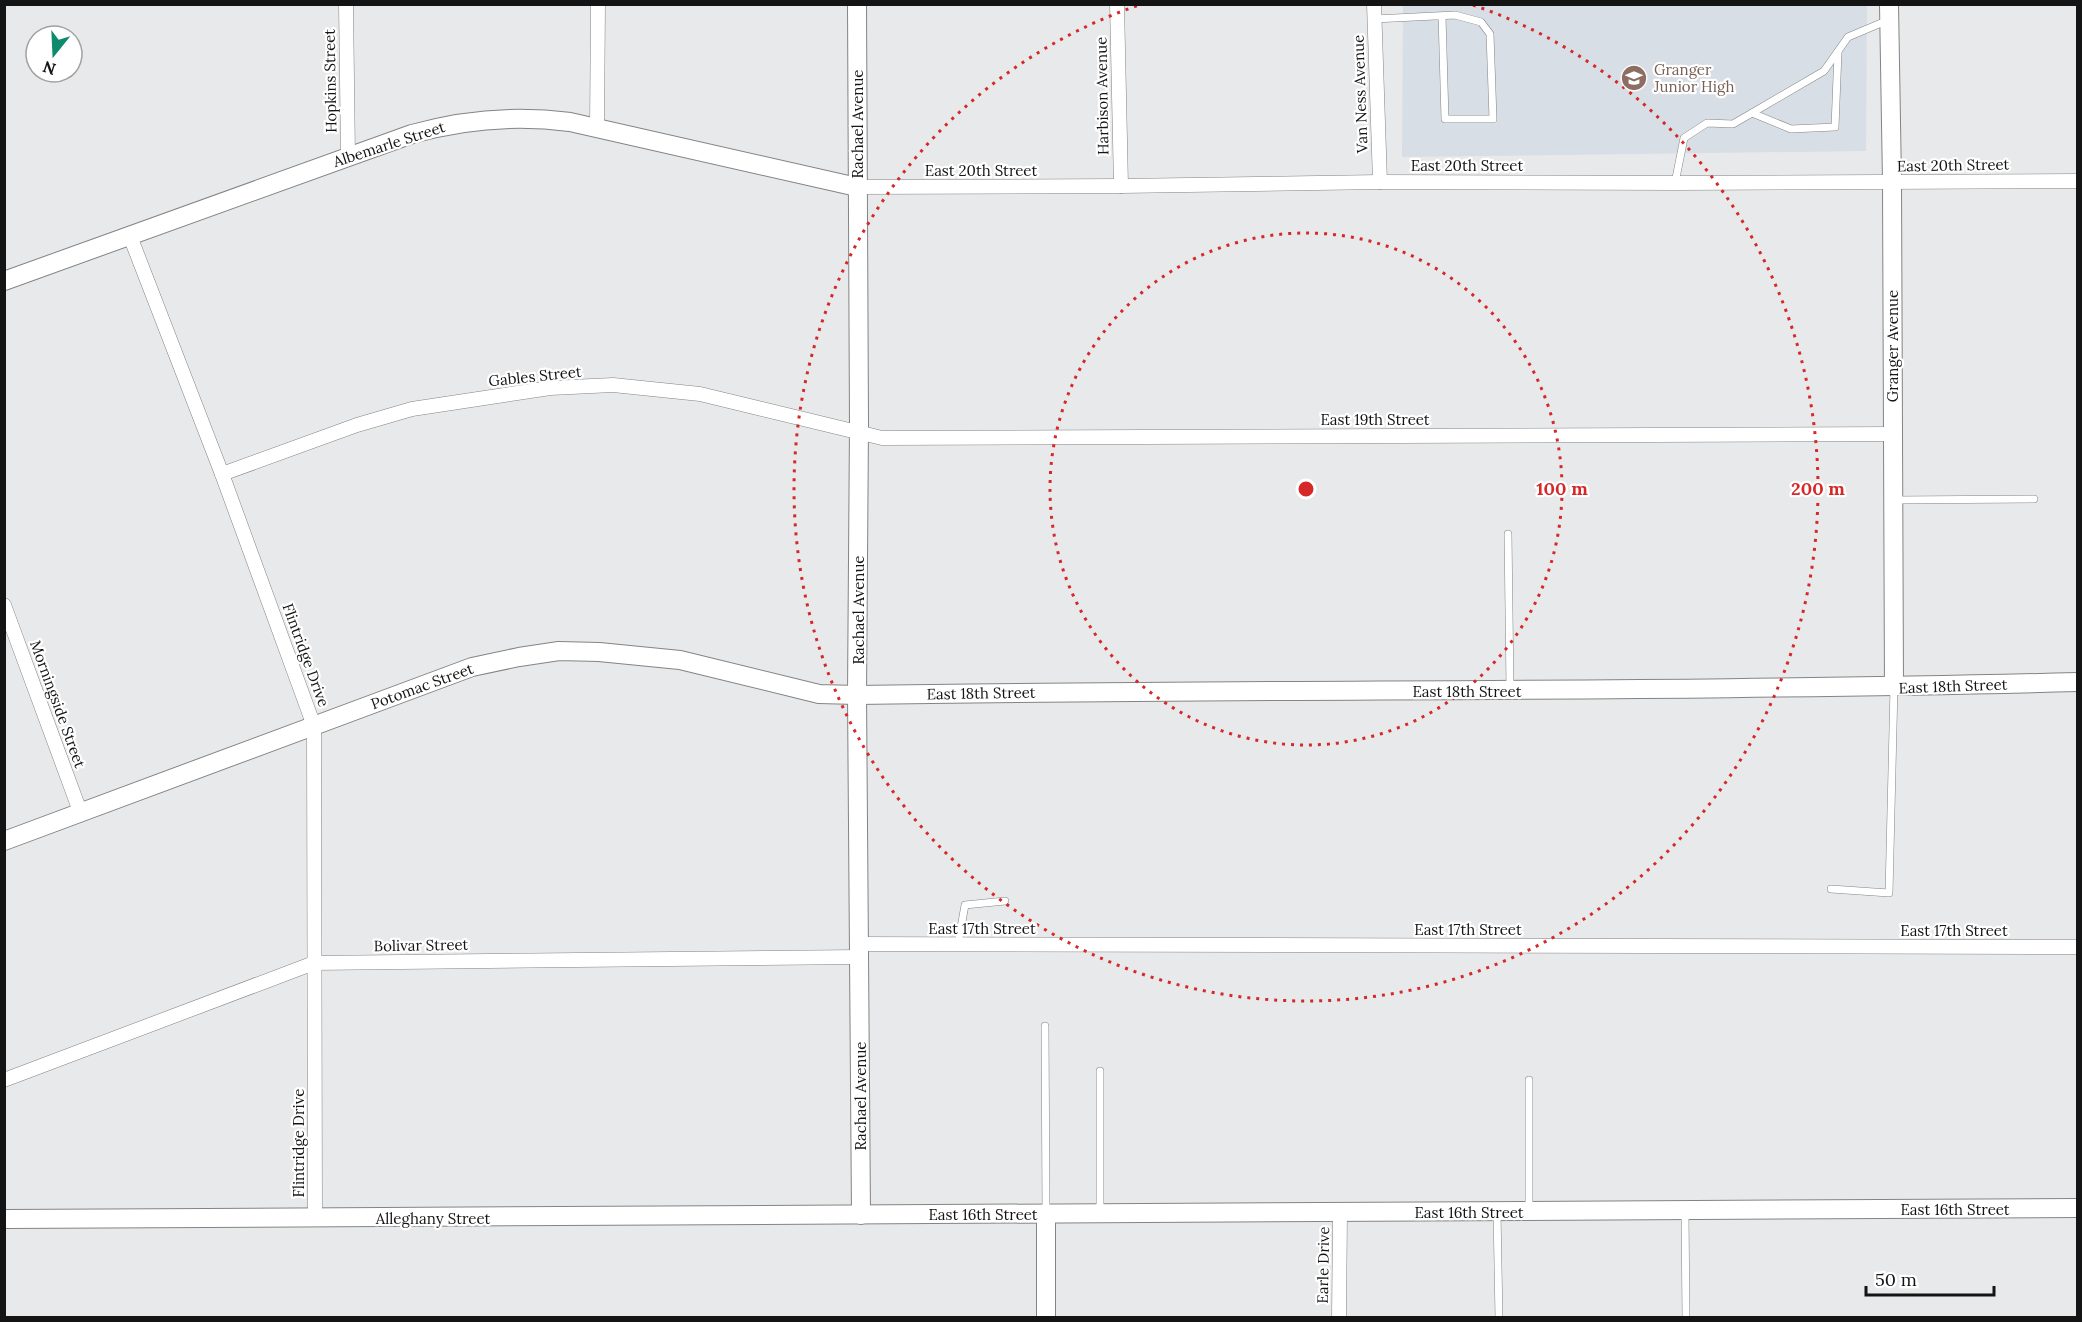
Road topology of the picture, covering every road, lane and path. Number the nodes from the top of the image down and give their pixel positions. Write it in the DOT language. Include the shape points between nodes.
graph roads {
  1 [pos="346,4"];
  2 [pos="598,4"];
  3 [pos="857,4"];
  4 [pos="1117,4"];
  5 [pos="1374,4"];
  6 [pos="1889,12"];
  7 [pos="1442,16"];
  8 [pos="1374,19"];
  9 [pos="1838,52"];
  10 [pos="1752,113"];
  11 [pos="597,127"];
  12 [pos="348,157"];
  13 [pos="2078,181"];
  14 [pos="1380,182"];
  15 [pos="1892,182"];
  16 [pos="1675,183"];
  17 [pos="1121,186"];
  18 [pos="857,187"];
  19 [pos="130,236"];
  20 [pos="4,281"];
  21 [pos="859,432"];
  22 [pos="1892,435"];
  23 [pos="222,474"];
  24 [pos="2034,499"];
  25 [pos="1892,500"];
  26 [pos="1508,534"];
  27 [pos="4,605"];
  28 [pos="2078,682"];
  29 [pos="1894,687"];
  30 [pos="1510,691"];
  31 [pos="857,695"];
  32 [pos="314,726"];
  33 [pos="81,814"];
  34 [pos="4,841"];
  35 [pos="1831,889"];
  36 [pos="1005,901"];
  37 [pos="958,944"];
  38 [pos="2078,947"];
  39 [pos="859,951"];
  40 [pos="314,963"];
  41 [pos="1045,1026"];
  42 [pos="1100,1071"];
  43 [pos="4,1080"];
  44 [pos="1530,1080"];
  45 [pos="2078,1208"];
  46 [pos="1685,1210"];
  47 [pos="1497,1212"];
  48 [pos="1529,1212"];
  49 [pos="1100,1213"];
  50 [pos="1340,1213"];
  51 [pos="1046,1214"];
  52 [pos="861,1215"];
  53 [pos="4,1219"];
  54 [pos="315,1219"];
  55 [pos="1046,1317"];
  56 [pos="1339,1317"];
  57 [pos="1499,1317"];
  58 [pos="1686,1317"];
  1 -- 12 [label="street, Hopkins Street"];
  2 -- 11 [label="street"];
  3 -- 18 [label="street, Rachael Avenue"];
  4 -- 17 [label="street, Harbison Avenue"];
  5 -- 8 [label="street, Van Ness Avenue"];
  6 -- 9 [label="lane" via="1848,37"];
  6 -- 15 [label="street, Granger Avenue"];
  7 -- 7 [label="lane" via="1481,22 1490,34 1493,119 1445,119"];
  7 -- 8 [label="lane"];
  8 -- 14 [label="street, Van Ness Avenue"];
  9 -- 10 [label="lane" via="1824,71"];
  9 -- 10 [label="lane" via="1835,127 1791,129"];
  10 -- 16 [label="lane" via="1733,124 1707,123 1684,138"];
  11 -- 12 [label="street, Albemarle Street" via="543,118 488,119 428,129"];
  11 -- 18 [label="street, Albemarle Street"];
  12 -- 19 [label="street, Albemarle Street"];
  13 -- 15 [label="street, East 20th Street"];
  14 -- 16 [label="street, East 20th Street"];
  14 -- 17 [label="street, East 20th Street"];
  15 -- 16 [label="street, East 20th Street"];
  15 -- 22 [label="street, Granger Avenue"];
  17 -- 18 [label="street, East 20th Street"];
  18 -- 21 [label="street, Rachael Avenue"];
  19 -- 20 [label="street, Albemarle Street"];
  19 -- 23 [label="street, Flintridge Drive"];
  21 -- 22 [label="street, East 19th Street" via="882,438"];
  21 -- 23 [label="street, Gables Street" via="700,394 613,385 550,388 412,409"];
  21 -- 31 [label="street, Rachael Avenue"];
  22 -- 25 [label="street, Granger Avenue"];
  23 -- 32 [label="street, Flintridge Drive"];
  24 -- 25 [label="lane"];
  25 -- 29 [label="street, Granger Avenue"];
  26 -- 30 [label="lane"];
  27 -- 33 [label="street, Morningside Street"];
  28 -- 29 [label="street, East 18th Street"];
  29 -- 30 [label="street, East 18th Street"];
  29 -- 35 [label="lane" via="1889,893"];
  30 -- 31 [label="street, East 18th Street"];
  31 -- 32 [label="street, Potomac Street" via="819,694 680,660 559,651 472,666"];
  31 -- 39 [label="street, Rachael Avenue"];
  32 -- 33 [label="street, Potomac Street"];
  32 -- 40 [label="street, Flintridge Drive"];
  33 -- 34 [label="street, Potomac Street"];
  36 -- 37 [label="lane" via="965,905"];
  37 -- 38 [label="street, East 17th Street"];
  37 -- 39 [label="street, East 17th Street"];
  39 -- 40 [label="street, Bolivar Street"];
  39 -- 52 [label="street, Rachael Avenue"];
  40 -- 43 [label="street, Bolivar Street"];
  40 -- 54 [label="street, Flintridge Drive"];
  41 -- 51 [label="lane"];
  42 -- 49 [label="lane"];
  44 -- 48 [label="lane"];
  45 -- 46 [label="street, East 16th Street"];
  46 -- 48 [label="street, East 16th Street"];
  46 -- 58 [label="lane"];
  47 -- 48 [label="street, East 16th Street"];
  47 -- 50 [label="street, East 16th Street"];
  47 -- 57 [label="lane"];
  49 -- 50 [label="street, East 16th Street"];
  49 -- 51 [label="street, East 16th Street"];
  50 -- 56 [label="street, Earle Drive"];
  51 -- 52 [label="street, East 16th Street"];
  51 -- 55 [label="street"];
  52 -- 54 [label="street, Alleghany Street"];
  53 -- 54 [label="street, Alleghany Street"];
}
